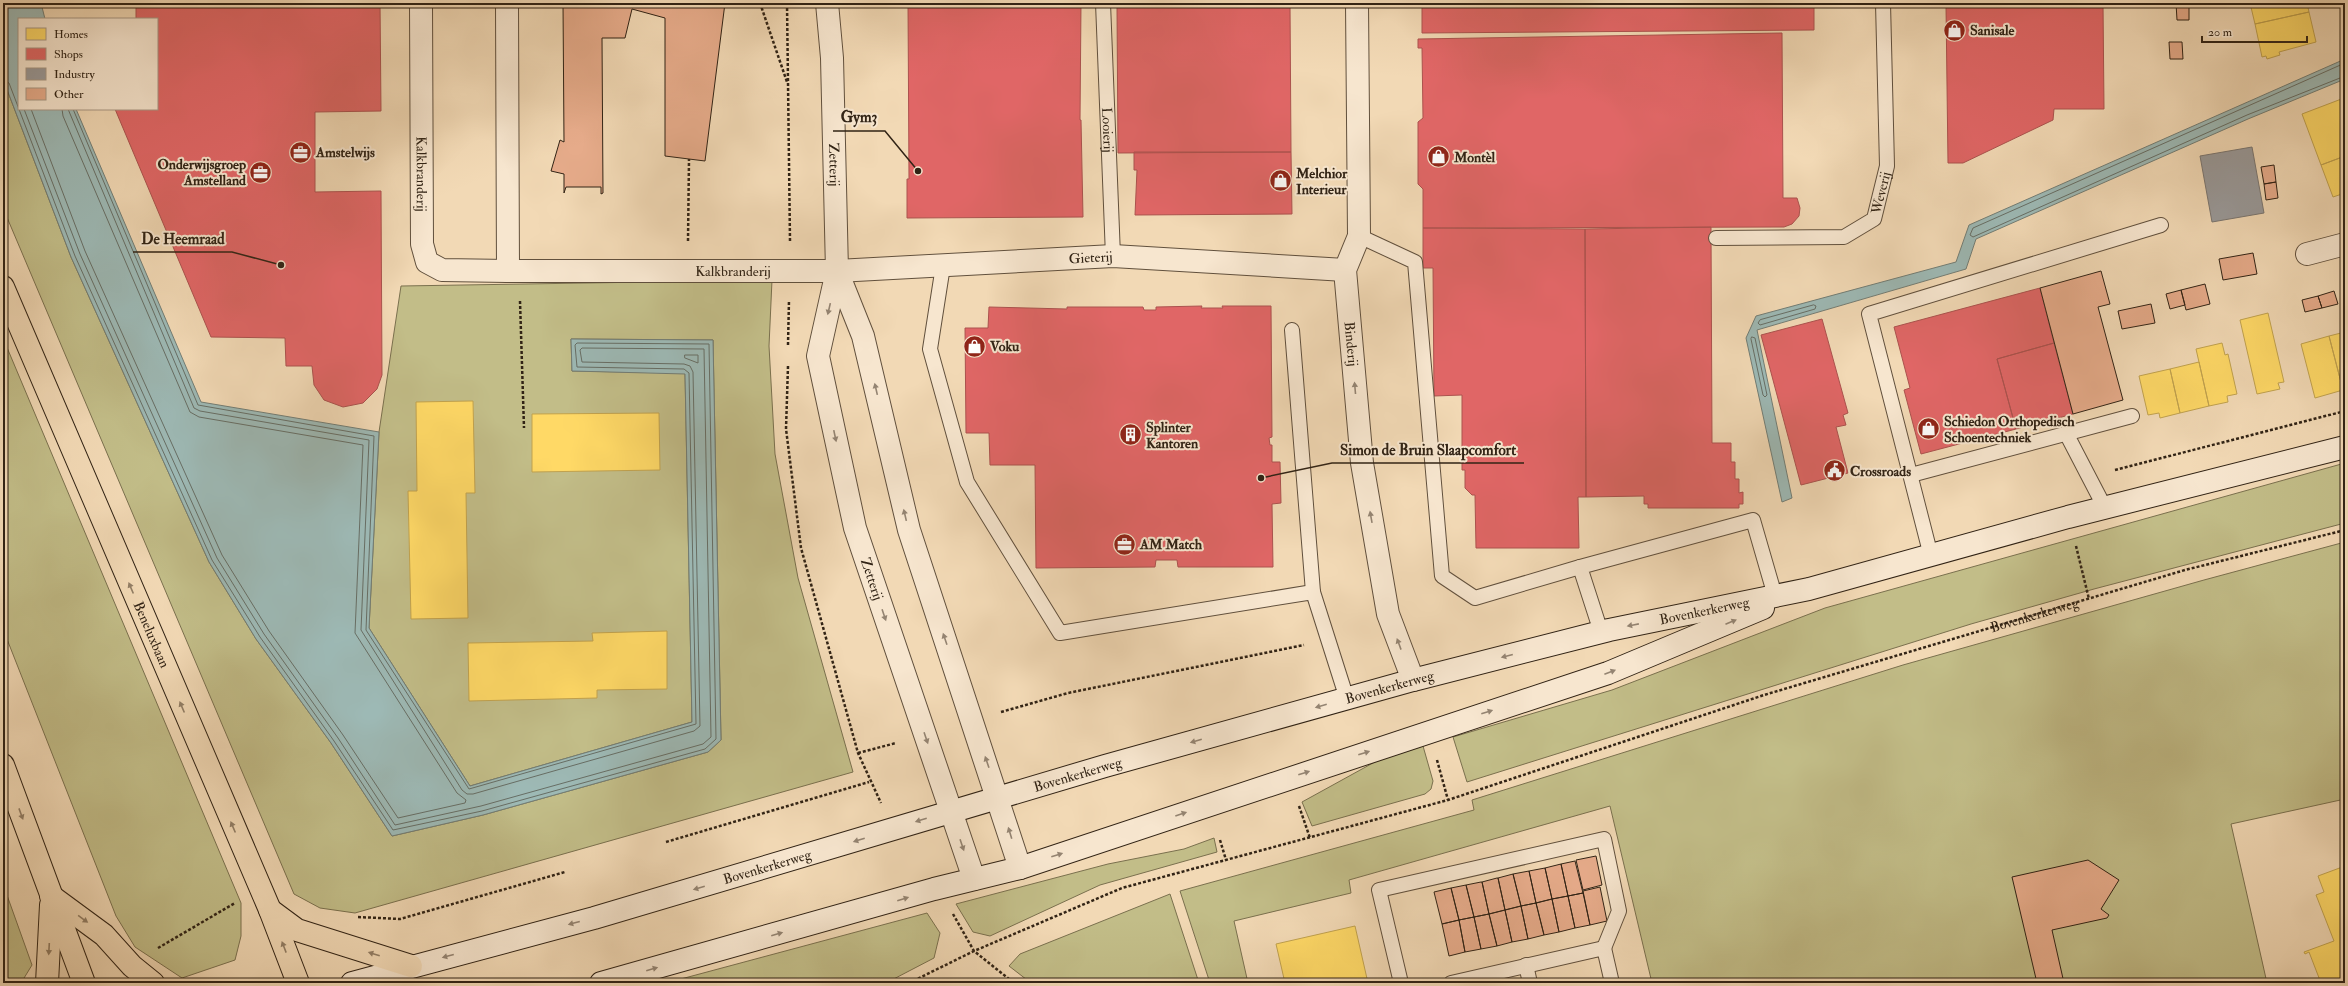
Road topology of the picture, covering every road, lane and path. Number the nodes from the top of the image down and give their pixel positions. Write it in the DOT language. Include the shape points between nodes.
graph roads {
  1 [pos="421,3"];
  2 [pos="507,3"];
  3 [pos="760,3"];
  4 [pos="786,3"];
  5 [pos="827,3"];
  6 [pos="835,3"];
  7 [pos="1103,3"];
  8 [pos="1357,3"];
  9 [pos="1884,3"];
  10 [pos="832,58"];
  11 [pos="788,85"];
  12 [pos="688,159"];
  13 [pos="2161,225"];
  14 [pos="1358,236"];
  15 [pos="1716,238"];
  16 [pos="2345,244"];
  17 [pos="2307,254"];
  18 [pos="1113,256"];
  19 [pos="943,266"];
  20 [pos="1345,270"];
  21 [pos="513,271"];
  22 [pos="688,271"];
  23 [pos="838,271"];
  24 [pos="790,272"];
  25 [pos="3,287"];
  26 [pos="1292,330"];
  27 [pos="788,350"];
  28 [pos="788,358"];
  29 [pos="2345,411"];
  30 [pos="2132,416"];
  31 [pos="524,428"];
  32 [pos="2066,433"];
  33 [pos="2345,447"];
  34 [pos="1911,475"];
  35 [pos="2088,477"];
  36 [pos="2105,508"];
  37 [pos="2345,530"];
  38 [pos="1931,556"];
  39 [pos="1580,567"];
  40 [pos="1809,589"];
  41 [pos="1313,592"];
  42 [pos="1775,596"];
  43 [pos="1601,632"];
  44 [pos="1328,640"];
  45 [pos="1413,680"];
  46 [pos="1068,693"];
  47 [pos="1347,699"];
  48 [pos="3,764"];
  49 [pos="869,782"];
  50 [pos="999,799"];
  51 [pos="1300,806"];
  52 [pos="950,811"];
  53 [pos="896,828"];
  54 [pos="1310,838"];
  55 [pos="1220,840"];
  56 [pos="666,842"];
  57 [pos="1226,860"];
  58 [pos="1020,868"];
  59 [pos="974,879"];
  60 [pos="934,889"];
  61 [pos="51,896"];
  62 [pos="270,910"];
  63 [pos="1604,948"];
  64 [pos="974,951"];
  65 [pos="1526,965"];
  66 [pos="411,966"];
  67 [pos="47,983"];
  68 [pos="84,983"];
  69 [pos="153,983"];
  70 [pos="298,983"];
  71 [pos="352,983"];
  72 [pos="601,983"];
  73 [pos="909,983"];
  74 [pos="1014,983"];
  75 [pos="1401,983"];
  76 [pos="1450,983"];
  77 [pos="1530,983"];
  78 [pos="1612,983"];
  1 -- 21 [label="street, Kalkbranderij" via="422,244 427,262 442,270"];
  2 -- 21 [label="street"];
  3 -- 11 [label="path"];
  4 -- 11 [label="path"];
  5 -- 10 [label="street, Zetterij"];
  6 -- 10 [label="street, Zetterij"];
  7 -- 18 [label="lane, Looierij"];
  8 -- 14 [label="street, Binderij"];
  9 -- 15 [label="lane, Weverij" via="1887,166 1874,219 1844,237"];
  10 -- 23 [label="street, Zetterij"];
  11 -- 24 [label="path"];
  12 -- 22 [label="path"];
  13 -- 34 [label="lane" via="1869,314"];
  14 -- 20 [label="street, Binderij"];
  14 -- 39 [label="lane" via="1415,262 1442,576 1474,598"];
  16 -- 17 [label="street"];
  18 -- 19 [label="street, Gieterij"];
  18 -- 20 [label="street, Gieterij"];
  19 -- 23 [label="street, Gieterij"];
  19 -- 41 [label="lane" via="930,349 967,482 1060,633"];
  45 -- 20 [label="street, Binderij, one-way" via="1388,614 1362,463"];
  21 -- 22 [label="street, Kalkbranderij"];
  21 -- 31 [label="path"];
  22 -- 24 [label="street, Kalkbranderij"];
  23 -- 24 [label="street, Kalkbranderij"];
  50 -- 23 [label="street, Zetterij, one-way" via="909,530 863,336"];
  23 -- 52 [label="street, Zetterij, one-way" via="818,356 855,528"];
  24 -- 27 [label="path"];
  62 -- 25 [label="main road, Beneluxbaan, one-way"];
  26 -- 41 [label="lane"];
  28 -- 49 [label="path" via="786,429 801,548 835,676"];
  29 -- 35 [label="path"];
  30 -- 32 [label="lane"];
  32 -- 34 [label="lane"];
  32 -- 35 [label="lane"];
  33 -- 36 [label="street, Bovenkerkerweg"];
  34 -- 38 [label="lane"];
  35 -- 36 [label="lane"];
  36 -- 38 [label="street, Bovenkerkerweg"];
  37 -- 54 [label="path, Bovenkerkerweg" via="2185,570 1771,693 1448,800"];
  38 -- 40 [label="street, Bovenkerkerweg"];
  39 -- 42 [label="lane" via="1753,520"];
  39 -- 43 [label="lane"];
  40 -- 42 [label="street, Bovenkerkerweg"];
  58 -- 40 [label="street, Bovenkerkerweg, one-way" via="1608,673"];
  41 -- 44 [label="lane"];
  42 -- 43 [label="street, Bovenkerkerweg, one-way"];
  43 -- 45 [label="street, Bovenkerkerweg, one-way"];
  44 -- 46 [label="path"];
  44 -- 47 [label="lane"];
  45 -- 47 [label="street, Bovenkerkerweg"];
  47 -- 50 [label="street, Bovenkerkerweg, one-way" via="1105,766"];
  48 -- 61 [label="main road, one-way"];
  49 -- 53 [label="path"];
  49 -- 56 [label="path"];
  50 -- 52 [label="street, Bovenkerkerweg"];
  58 -- 50 [label="street, Zetterij, one-way"];
  51 -- 54 [label="path"];
  52 -- 53 [label="street, Bovenkerkerweg, one-way"];
  52 -- 59 [label="street, Zetterij, one-way"];
  53 -- 66 [label="street, Bovenkerkerweg, one-way" via="594,918"];
  54 -- 57 [label="path, Bovenkerkerweg"];
  55 -- 57 [label="path"];
  57 -- 64 [label="path, Bovenkerkerweg" via="1122,888"];
  58 -- 59 [label="street, Bovenkerkerweg"];
  59 -- 60 [label="street, Bovenkerkerweg"];
  60 -- 64 [label="path" via="950,909"];
  72 -- 60 [label="street, Bovenkerkerweg, one-way"];
  61 -- 67 [label="main road, one-way"];
  61 -- 68 [label="main road"];
  61 -- 69 [label="main road, one-way" via="104,935 132,966"];
  66 -- 62 [label="main road, one-way" via="297,930"];
  70 -- 62 [label="main road, Beneluxbaan, one-way"];
  63 -- 65 [label="lane"];
  63 -- 75 [label="lane" via="1619,911 1604,839 1379,890"];
  63 -- 78 [label="lane"];
  64 -- 73 [label="path, Bovenkerkerweg"];
  64 -- 74 [label="path"];
  65 -- 76 [label="lane"];
  65 -- 77 [label="lane"];
  66 -- 71 [label="street, Bovenkerkerweg"];
}
